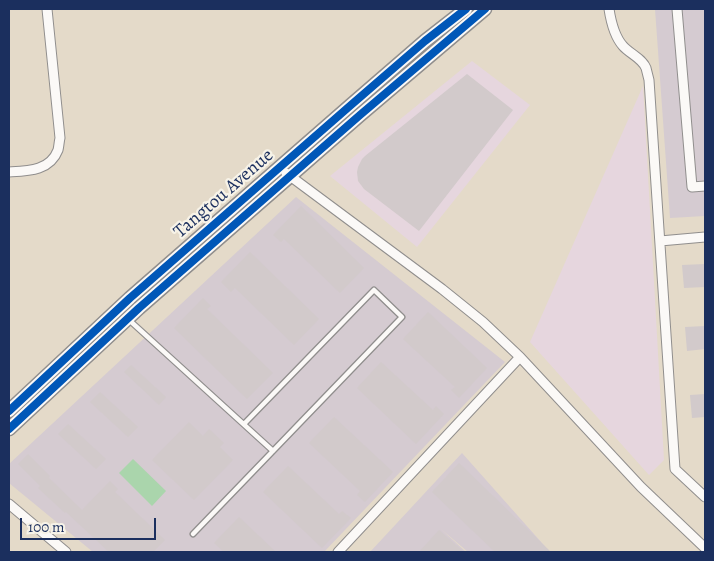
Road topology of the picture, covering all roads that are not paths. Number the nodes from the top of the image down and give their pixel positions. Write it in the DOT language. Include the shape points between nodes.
graph roads {
  1 [pos="47,9"];
  2 [pos="466,9"];
  3 [pos="485,9"];
  4 [pos="610,9"];
  5 [pos="676,9"];
  6 [pos="278,168"];
  7 [pos="9,172"];
  8 [pos="290,176"];
  9 [pos="705,186"];
  10 [pos="705,237"];
  11 [pos="660,241"];
  12 [pos="117,310"];
  13 [pos="128,319"];
  14 [pos="520,357"];
  15 [pos="9,411"];
  16 [pos="244,424"];
  17 [pos="9,429"];
  18 [pos="273,450"];
  19 [pos="705,497"];
  20 [pos="9,504"];
  21 [pos="193,534"];
  22 [pos="705,548"];
  23 [pos="66,552"];
  24 [pos="338,552"];
  1 -- 7 [label="street" via="60,138 58,150 52,161 41,168"];
  2 -- 6 [label="main road, Tangtou Avenue"];
  3 -- 8 [label="main road, Tangtou Avenue"];
  4 -- 11 [label="street" via="618,40 646,67"];
  5 -- 9 [label="street" via="692,187"];
  6 -- 8 [label="street"];
  6 -- 12 [label="main road, Tangtou Avenue"];
  8 -- 13 [label="main road, Tangtou Avenue"];
  8 -- 14 [label="street" via="442,289"];
  10 -- 11 [label="street"];
  11 -- 19 [label="street" via="675,469"];
  12 -- 13 [label="lane"];
  12 -- 15 [label="main road, Tangtou Avenue"];
  13 -- 16 [label="lane"];
  13 -- 17 [label="main road, Tangtou Avenue"];
  14 -- 22 [label="street" via="641,488"];
  14 -- 24 [label="street"];
  16 -- 18 [label="lane"];
  16 -- 18 [label="lane" via="374,290 402,317"];
  18 -- 21 [label="lane"];
  20 -- 23 [label="street"];
}
